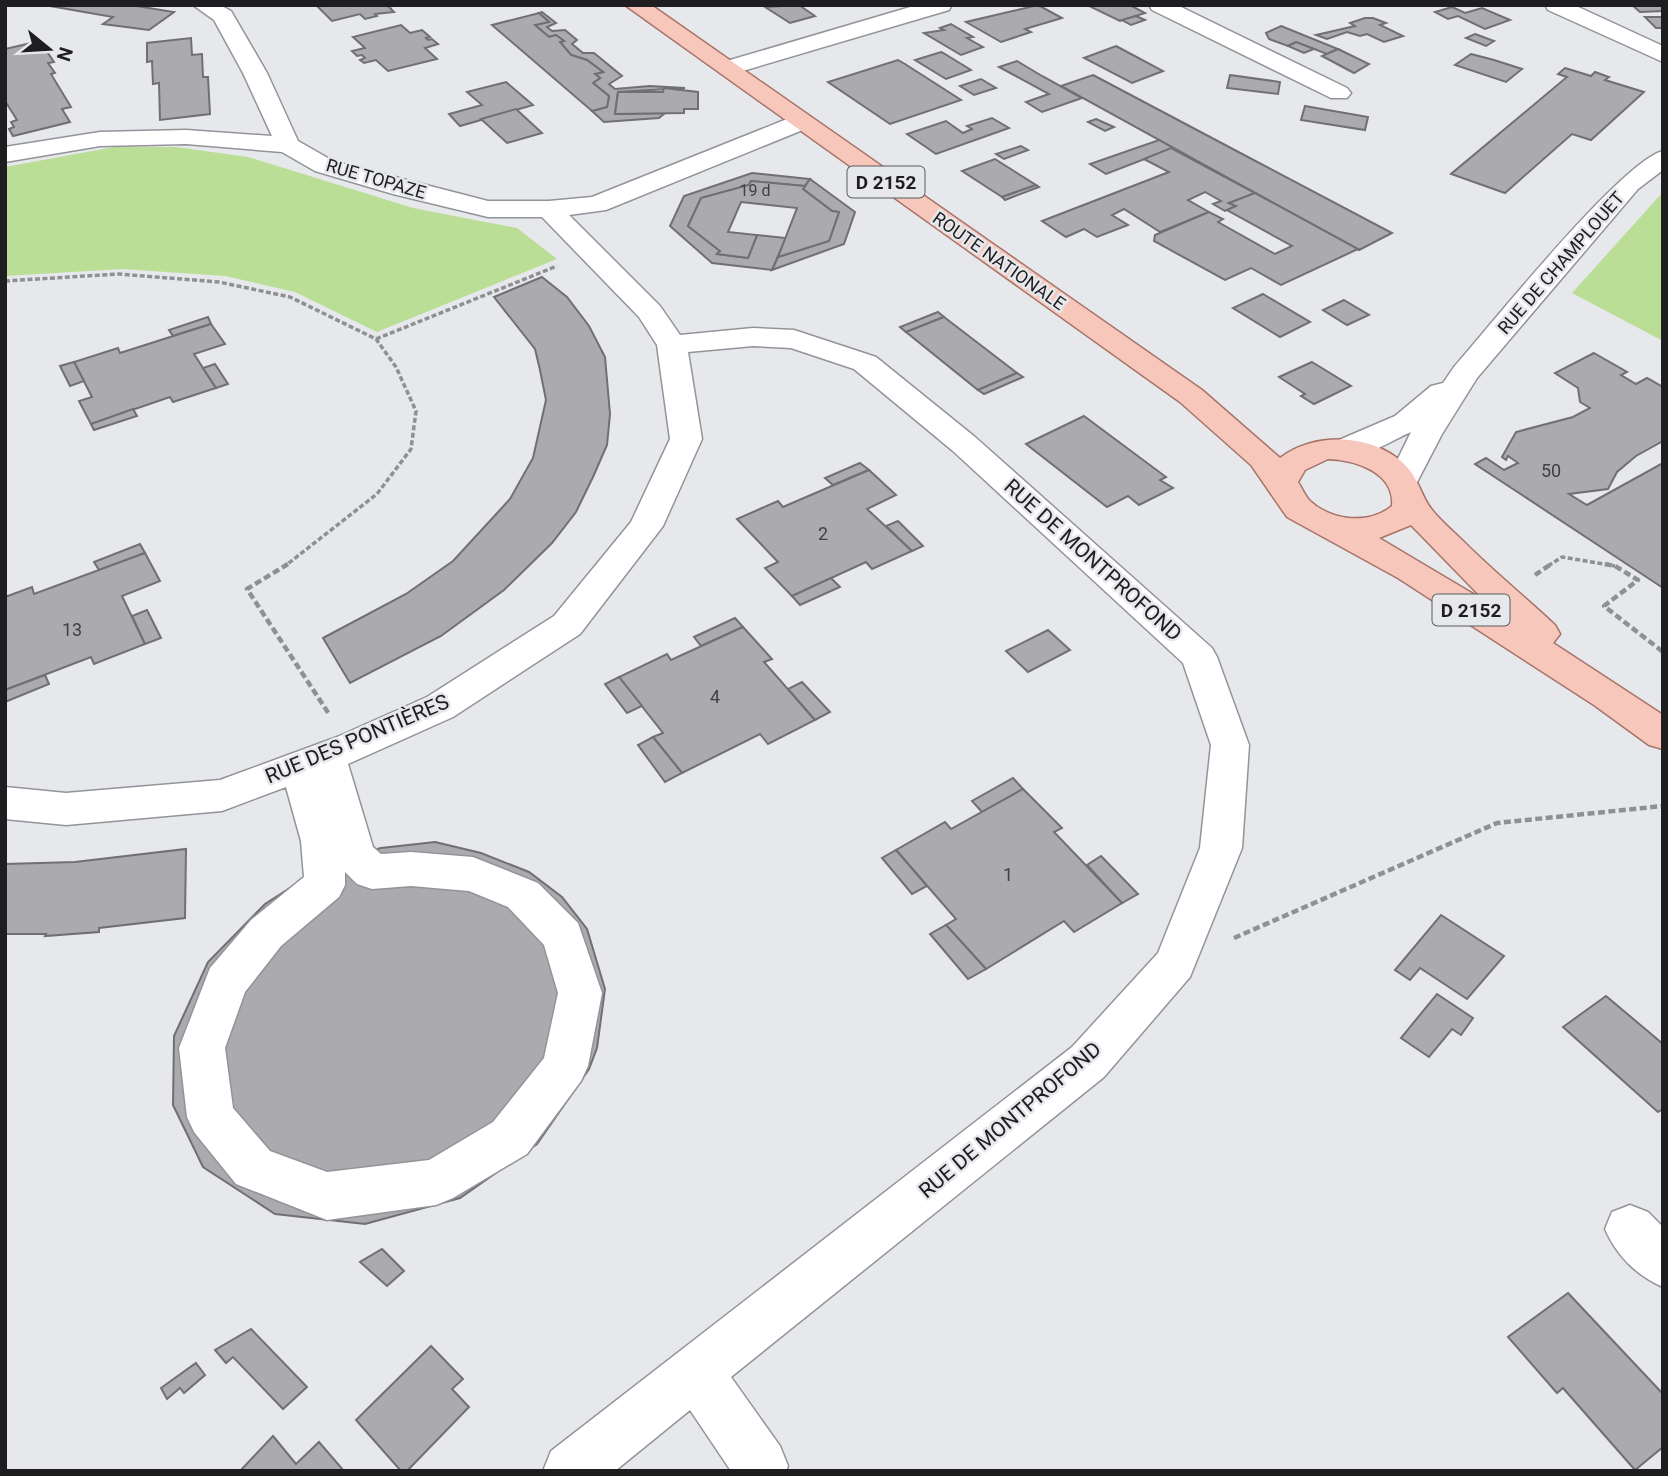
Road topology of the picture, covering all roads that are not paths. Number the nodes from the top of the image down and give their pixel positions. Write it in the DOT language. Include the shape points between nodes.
graph roads {
  1 [pos="204,5"];
  2 [pos="636,5"];
  3 [pos="941,5"];
  4 [pos="1160,5"];
  5 [pos="1556,5"];
  6 [pos="1663,55"];
  7 [pos="728,68"];
  8 [pos="1339,93"];
  9 [pos="801,122"];
  10 [pos="288,145"];
  11 [pos="5,155"];
  12 [pos="1663,158"];
  13 [pos="628,166"];
  14 [pos="549,209"];
  15 [pos="672,345"];
  16 [pos="1465,373"];
  17 [pos="1191,396"];
  18 [pos="1333,450"];
  19 [pos="1282,482"];
  20 [pos="1407,492"];
  21 [pos="1334,526"];
  22 [pos="1607,695"];
  23 [pos="1663,735"];
  24 [pos="325,757"];
  25 [pos="5,803"];
  26 [pos="696,1373"];
  27 [pos="760,1466"];
  28 [pos="571,1471"];
  1 -- 10 [label="street" via="223,16"];
  2 -- 7 [label="main road, ROUTE NATIONALE / D 2152"];
  3 -- 7 [label="street"];
  4 -- 8 [label="street"];
  5 -- 6 [label="street"];
  7 -- 9 [label="main road, ROUTE NATIONALE / D 2152" via="767,110"];
  9 -- 14 [label="street, RUE TOPAZE" via="597,204"];
  9 -- 17 [label="main road, ROUTE NATIONALE / D 2152"];
  10 -- 11 [label="street" via="186,137 100,139"];
  10 -- 14 [label="street, RUE TOPAZE" via="324,166 402,189 488,209"];
  12 -- 16 [label="street, RUE DE CHAMPLOUET" via="1629,184"];
  13 -- 14 [label="street" via="578,188"];
  14 -- 15 [label="street, RUE DES PONTIÈRES" via="650,312"];
  15 -- 24 [label="street, RUE DES PONTIÈRES" via="686,439 646,526 567,625 440,707"];
  15 -- 26 [label="street, RUE DE MONTPROFOND" via="753,337 794,339 865,363 964,444 1199,657 1230,745 1221,848 1175,964 1088,1062"];
  16 -- 18 [label="street, RUE DE CHAMPLOUET" via="1406,423"];
  16 -- 20 [label="street, RUE DE CHAMPLOUET" via="1426,434"];
  17 -- 18 [label="main road, ROUTE NATIONALE / D 2152" via="1242,421"];
  17 -- 19 [label="main road, ROUTE NATIONALE / D 2152" via="1241,438"];
  18 -- 19 [label="main road" via="1296,459"];
  18 -- 20 [label="main road, ROUTE NATIONALE / D 2152" via="1373,457"];
  19 -- 21 [label="main road, ROUTE NATIONALE / D 2152" via="1299,509"];
  20 -- 21 [label="main road, ROUTE NATIONALE / D 2152" via="1404,516 1384,526 1355,530"];
  20 -- 22 [label="main road, ROUTE NATIONALE / D 2152" via="1502,598"];
  21 -- 22 [label="main road, ROUTE NATIONALE / D 2152"];
  22 -- 23 [label="main road, ROUTE NATIONALE / D 2152"];
  24 -- 24 [label="street" via="307,785 326,868 324,885 266,933 226,982 202,1048 211,1117 253,1168 327,1196 436,1182 510,1138 550,1087 565,1066 580,993 563,936 523,895 473,874 411,869 372,872 355,855"];
  24 -- 25 [label="street, RUE DES PONTIÈRES" via="222,795 66,809"];
  26 -- 27 [label="street"];
  26 -- 28 [label="street, RUE DE MONTPROFOND"];
}
